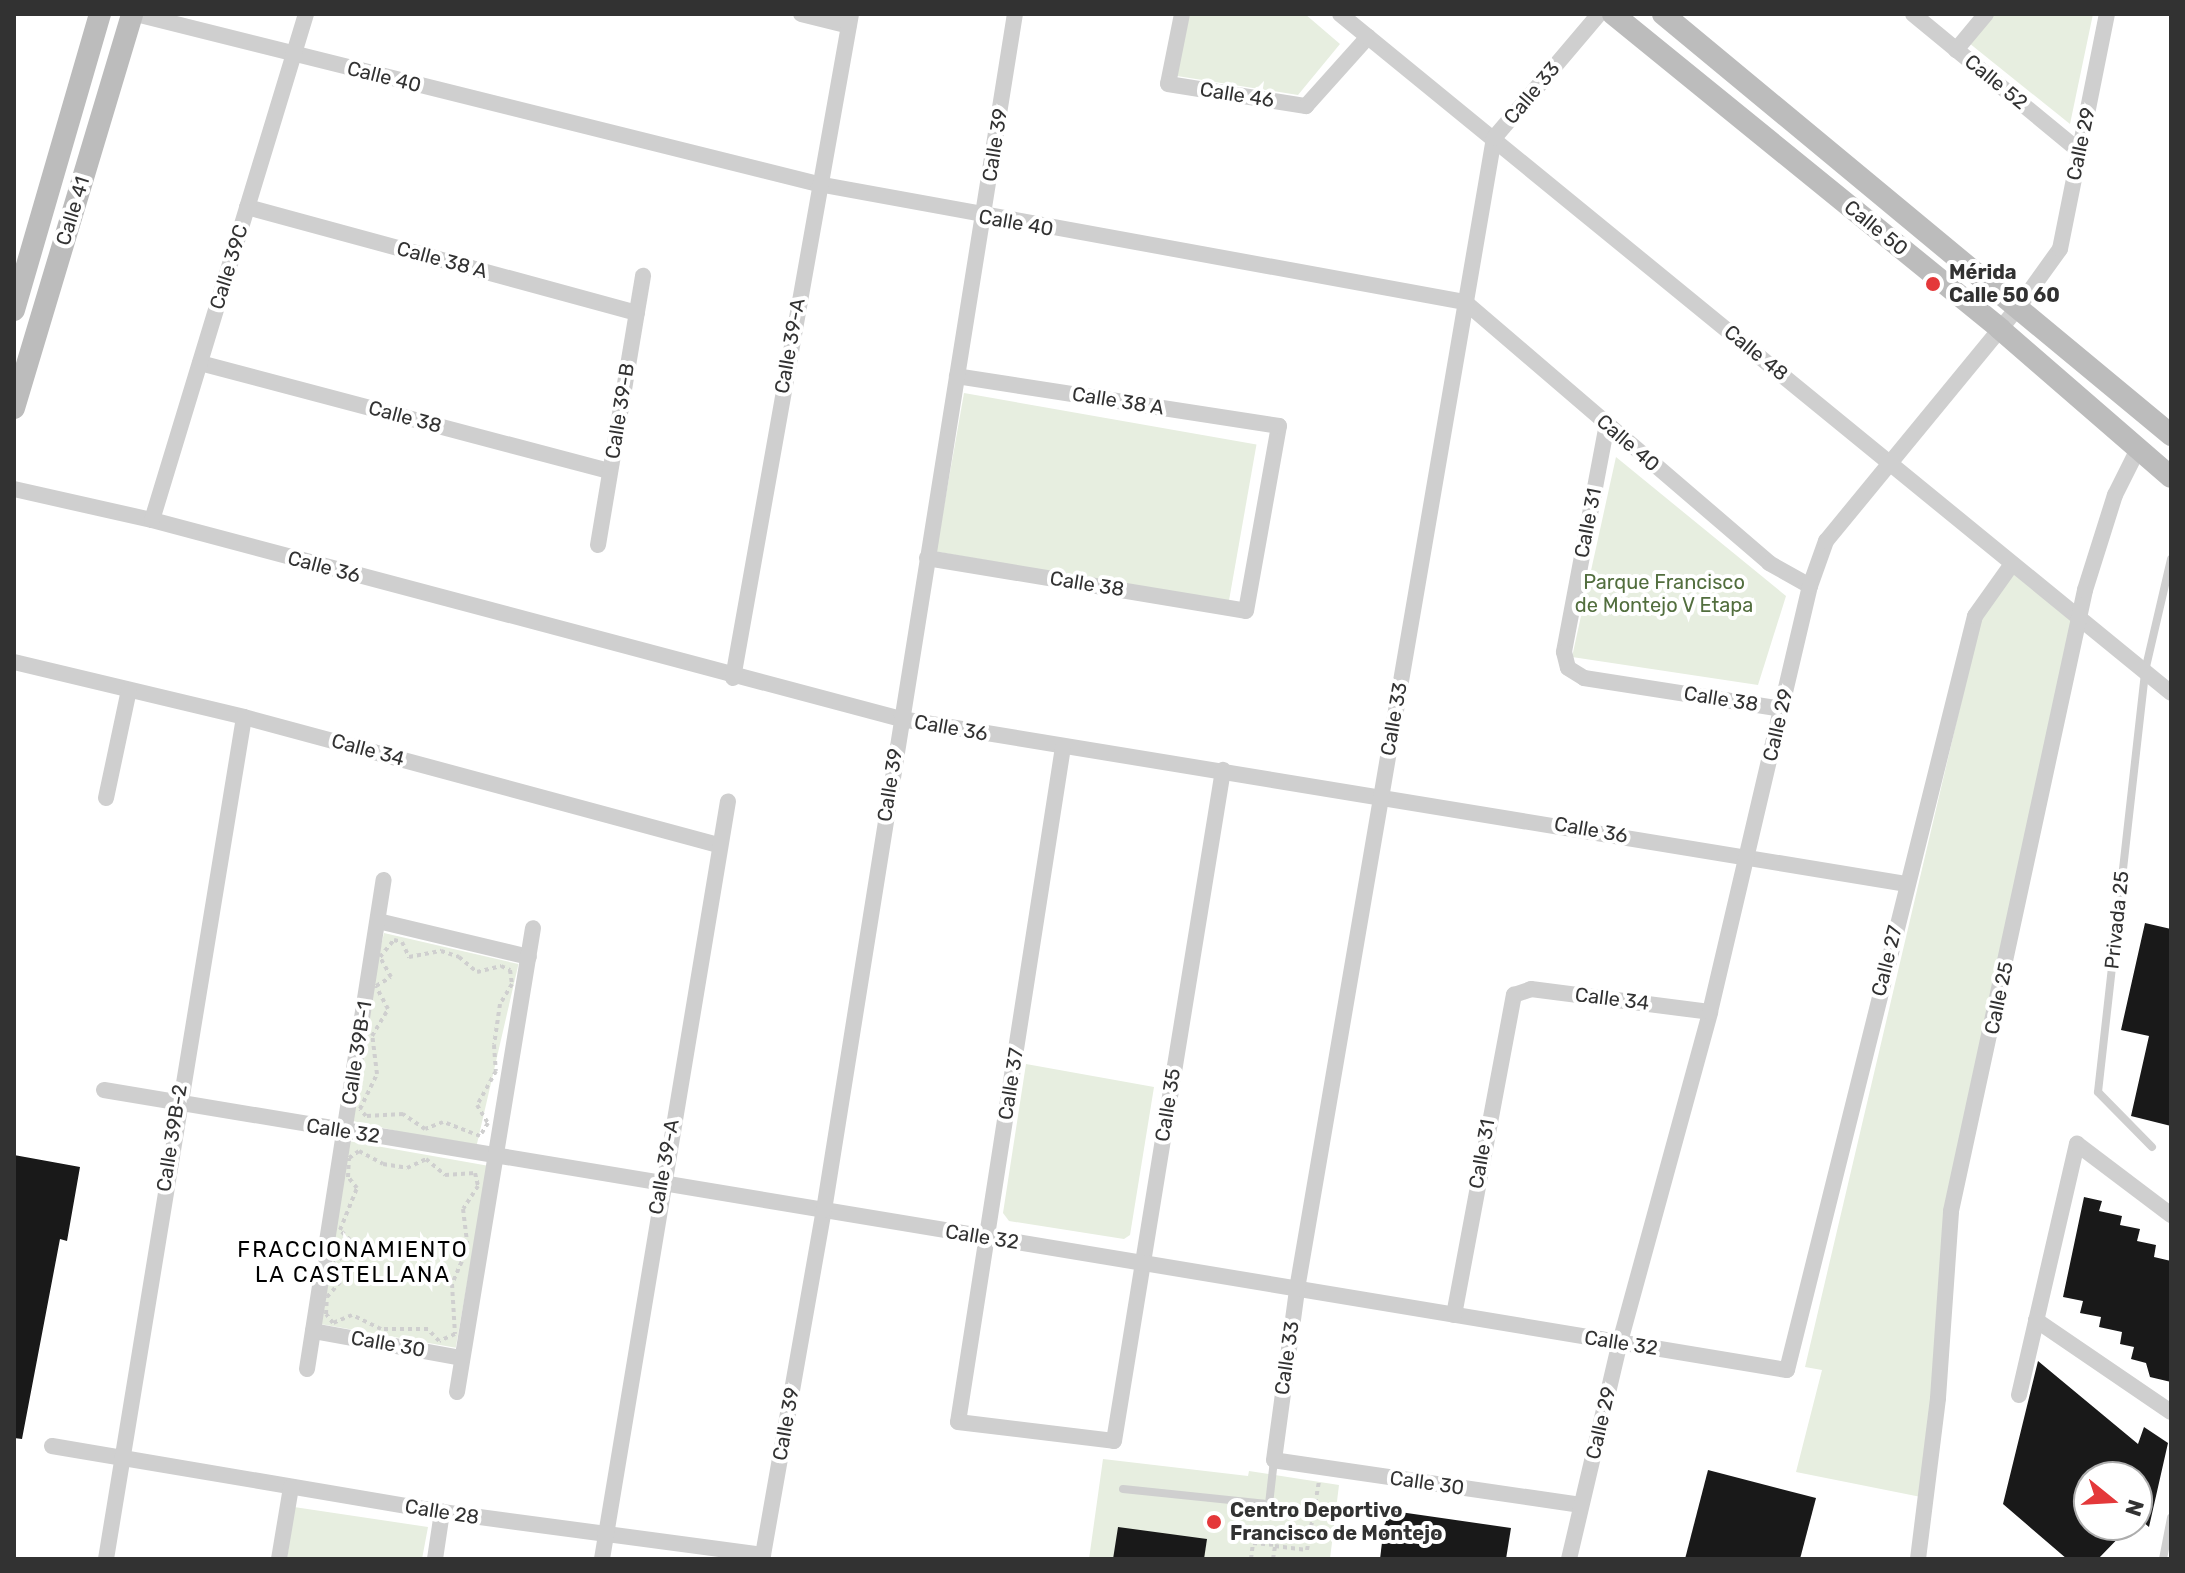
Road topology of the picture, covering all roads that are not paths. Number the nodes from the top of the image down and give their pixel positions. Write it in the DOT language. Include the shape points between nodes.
graph roads {
  1 [pos="100,14"];
  2 [pos="134,14"];
  3 [pos="306,14"];
  4 [pos="801,14"];
  5 [pos="1015,14"];
  6 [pos="1182,14"];
  7 [pos="1340,14"];
  8 [pos="1599,14"];
  9 [pos="1613,14"];
  10 [pos="1663,14"];
  11 [pos="1913,14"];
  12 [pos="1986,14"];
  13 [pos="2107,14"];
  14 [pos="850,20"];
  15 [pos="1368,37"];
  16 [pos="1956,50"];
  17 [pos="294,54"];
  18 [pos="1494,138"];
  19 [pos="2079,151"];
  20 [pos="818,184"];
  21 [pos="247,207"];
  22 [pos="984,217"];
  23 [pos="643,276"];
  24 [pos="1465,302"];
  25 [pos="2019,306"];
  26 [pos="14,310"];
  27 [pos="637,313"];
  28 [pos="2000,329"];
  29 [pos="200,363"];
  30 [pos="957,376"];
  31 [pos="14,408"];
  32 [pos="1607,424"];
  33 [pos="2171,435"];
  34 [pos="2138,449"];
  35 [pos="1890,462"];
  36 [pos="610,471"];
  37 [pos="2171,477"];
  38 [pos="14,489"];
  39 [pos="152,520"];
  40 [pos="598,545"];
  41 [pos="927,558"];
  42 [pos="2171,559"];
  43 [pos="2012,564"];
  44 [pos="1810,586"];
  45 [pos="1246,611"];
  46 [pos="2082,620"];
  47 [pos="14,662"];
  48 [pos="1568,668"];
  49 [pos="2145,671"];
  50 [pos="733,678"];
  51 [pos="2170,688"];
  52 [pos="129,690"];
  53 [pos="1782,709"];
  54 [pos="244,717"];
  55 [pos="901,719"];
  56 [pos="1063,747"];
  57 [pos="1223,770"];
  58 [pos="1381,794"];
  59 [pos="106,798"];
  60 [pos="728,801"];
  61 [pos="720,845"];
  62 [pos="1747,857"];
  63 [pos="384,880"];
  64 [pos="1906,884"];
  65 [pos="378,921"];
  66 [pos="533,928"];
  67 [pos="529,957"];
  68 [pos="1514,995"];
  69 [pos="1710,1012"];
  70 [pos="104,1090"];
  71 [pos="177,1103"];
  72 [pos="345,1131"];
  73 [pos="2152,1147"];
  74 [pos="496,1156"];
  75 [pos="661,1183"];
  76 [pos="824,1210"];
  77 [pos="2171,1215"];
  78 [pos="987,1238"];
  79 [pos="1142,1263"];
  80 [pos="1297,1289"];
  81 [pos="1454,1315"];
  82 [pos="2036,1320"];
  83 [pos="313,1331"];
  84 [pos="1620,1342"];
  85 [pos="462,1358"];
  86 [pos="307,1369"];
  87 [pos="1787,1370"];
  88 [pos="457,1392"];
  89 [pos="2019,1395"];
  90 [pos="2171,1412"];
  91 [pos="1114,1441"];
  92 [pos="52,1446"];
  93 [pos="123,1457"];
  94 [pos="1274,1460"];
  95 [pos="291,1487"];
  96 [pos="1123,1489"];
  97 [pos="1581,1505"];
  98 [pos="442,1512"];
  99 [pos="2171,1518"];
  100 [pos="605,1535"];
  101 [pos="763,1555"];
  102 [pos="106,1559"];
  103 [pos="279,1559"];
  104 [pos="435,1559"];
  105 [pos="602,1559"];
  106 [pos="1569,1559"];
  107 [pos="1918,1559"];
  108 [pos="2163,1559"];
  1 -- 26 [label="main road, Calle 41"];
  2 -- 17 [label="street, Calle 40"];
  2 -- 31 [label="main road, Calle 41"];
  3 -- 17 [label="street, Calle 39C"];
  4 -- 14 [label="street"];
  5 -- 22 [label="street, Calle 39"];
  6 -- 15 [label="street, Calle 46" via="1168,84 1306,106"];
  7 -- 15 [label="street, Calle 48"];
  8 -- 18 [label="street, Calle 33"];
  9 -- 28 [label="main road, Calle 50"];
  10 -- 25 [label="main road, Calle 50"];
  11 -- 16 [label="street, Calle 52"];
  12 -- 16 [label="street"];
  13 -- 19 [label="street, Calle 29"];
  14 -- 20 [label="street, Calle 39-A"];
  15 -- 18 [label="street, Calle 48"];
  16 -- 19 [label="street, Calle 52"];
  17 -- 20 [label="street, Calle 40"];
  17 -- 21 [label="street, Calle 39C"];
  18 -- 24 [label="street, Calle 33"];
  18 -- 35 [label="street, Calle 48"];
  19 -- 25 [label="street, Calle 29" via="2060,249"];
  20 -- 22 [label="street, Calle 40"];
  20 -- 50 [label="street, Calle 39-A"];
  21 -- 27 [label="street, Calle 38 A"];
  21 -- 29 [label="street, Calle 39C"];
  22 -- 24 [label="street, Calle 40"];
  22 -- 30 [label="street, Calle 39"];
  23 -- 27 [label="street, Calle 39-B"];
  24 -- 32 [label="street, Calle 40"];
  24 -- 58 [label="street, Calle 33"];
  25 -- 28 [label="street, Calle 29"];
  25 -- 33 [label="main road, Calle 50"];
  27 -- 36 [label="street, Calle 39-B"];
  28 -- 34 [label="main road, Calle 50"];
  28 -- 35 [label="street, Calle 29"];
  29 -- 36 [label="street, Calle 38"];
  29 -- 39 [label="street, Calle 39C"];
  30 -- 41 [label="street, Calle 39"];
  30 -- 45 [label="street, Calle 38 A" via="1279,426"];
  32 -- 44 [label="street, Calle 40" via="1769,563"];
  32 -- 48 [label="street, Calle 31" via="1564,652"];
  34 -- 37 [label="main road, Calle 50"];
  34 -- 46 [label="street, Calle 25" via="2110,509 2085,590"];
  35 -- 43 [label="street, Calle 48"];
  35 -- 44 [label="street, Calle 29" via="1826,541"];
  36 -- 40 [label="street, Calle 39-B"];
  38 -- 39 [label="street, Calle 36"];
  39 -- 50 [label="street, Calle 36"];
  41 -- 45 [label="street, Calle 38"];
  41 -- 55 [label="street, Calle 39"];
  42 -- 49 [label="lane"];
  43 -- 46 [label="street, Calle 48"];
  43 -- 64 [label="street, Calle 27" via="1975,616"];
  44 -- 53 [label="street, Calle 29"];
  46 -- 49 [label="street, Calle 48"];
  46 -- 107 [label="street, Calle 25" via="1951,1211 1938,1398"];
  47 -- 52 [label="street, Calle 34"];
  48 -- 53 [label="street, Calle 38" via="1584,678"];
  49 -- 51 [label="street, Calle 48"];
  49 -- 73 [label="lane, Privada 25" via="2098,1092"];
  50 -- 55 [label="street, Calle 36"];
  52 -- 54 [label="street, Calle 34"];
  52 -- 59 [label="street"];
  53 -- 62 [label="street, Calle 29"];
  54 -- 61 [label="street, Calle 34"];
  54 -- 71 [label="street, Calle 39B-2"];
  55 -- 56 [label="street, Calle 36"];
  55 -- 76 [label="street, Calle 39"];
  56 -- 57 [label="street, Calle 36"];
  56 -- 78 [label="street, Calle 37"];
  57 -- 58 [label="street, Calle 36"];
  57 -- 79 [label="street, Calle 35"];
  58 -- 62 [label="street, Calle 36"];
  58 -- 80 [label="street, Calle 33"];
  60 -- 61 [label="street, Calle 39-A"];
  61 -- 75 [label="street, Calle 39-A"];
  62 -- 64 [label="street, Calle 36"];
  62 -- 69 [label="street, Calle 29"];
  63 -- 65 [label="street, Calle 39B-1"];
  64 -- 87 [label="street, Calle 27"];
  65 -- 67 [label="street"];
  65 -- 72 [label="street, Calle 39B-1"];
  66 -- 67 [label="street"];
  67 -- 74 [label="street"];
  68 -- 69 [label="street, Calle 34" via="1531,989"];
  68 -- 81 [label="street, Calle 31"];
  69 -- 84 [label="street, Calle 29"];
  70 -- 71 [label="street, Calle 32"];
  71 -- 72 [label="street, Calle 32"];
  71 -- 93 [label="street, Calle 39B-2"];
  72 -- 74 [label="street, Calle 32"];
  72 -- 83 [label="street, Calle 39B-1"];
  74 -- 75 [label="street, Calle 32"];
  74 -- 85 [label="street"];
  75 -- 76 [label="street, Calle 32"];
  75 -- 100 [label="street, Calle 39-A"];
  76 -- 78 [label="street, Calle 32"];
  76 -- 101 [label="street, Calle 39"];
  77 -- 82 [label="street" via="2077,1144"];
  78 -- 79 [label="street, Calle 32"];
  78 -- 91 [label="street, Calle 37" via="958,1422"];
  79 -- 80 [label="street, Calle 32"];
  79 -- 91 [label="street, Calle 35"];
  80 -- 81 [label="street, Calle 32"];
  80 -- 94 [label="street, Calle 33"];
  81 -- 84 [label="street, Calle 32"];
  82 -- 89 [label="street"];
  82 -- 90 [label="street"];
  83 -- 85 [label="street, Calle 30"];
  83 -- 86 [label="street, Calle 39B-1"];
  84 -- 87 [label="street, Calle 32"];
  84 -- 97 [label="street, Calle 29"];
  85 -- 88 [label="street"];
  92 -- 93 [label="street, Calle 28"];
  93 -- 95 [label="street, Calle 28"];
  93 -- 102 [label="street, Calle 39B-2"];
  94 -- 96 [label="lane" via="1269,1504"];
  94 -- 97 [label="street, Calle 30"];
  95 -- 98 [label="street, Calle 28"];
  95 -- 103 [label="street"];
  97 -- 106 [label="street, Calle 29"];
  98 -- 100 [label="street, Calle 28"];
  98 -- 104 [label="street"];
  99 -- 108 [label="lane"];
  100 -- 101 [label="street, Calle 28"];
  100 -- 105 [label="street, Calle 39-A"];
}
